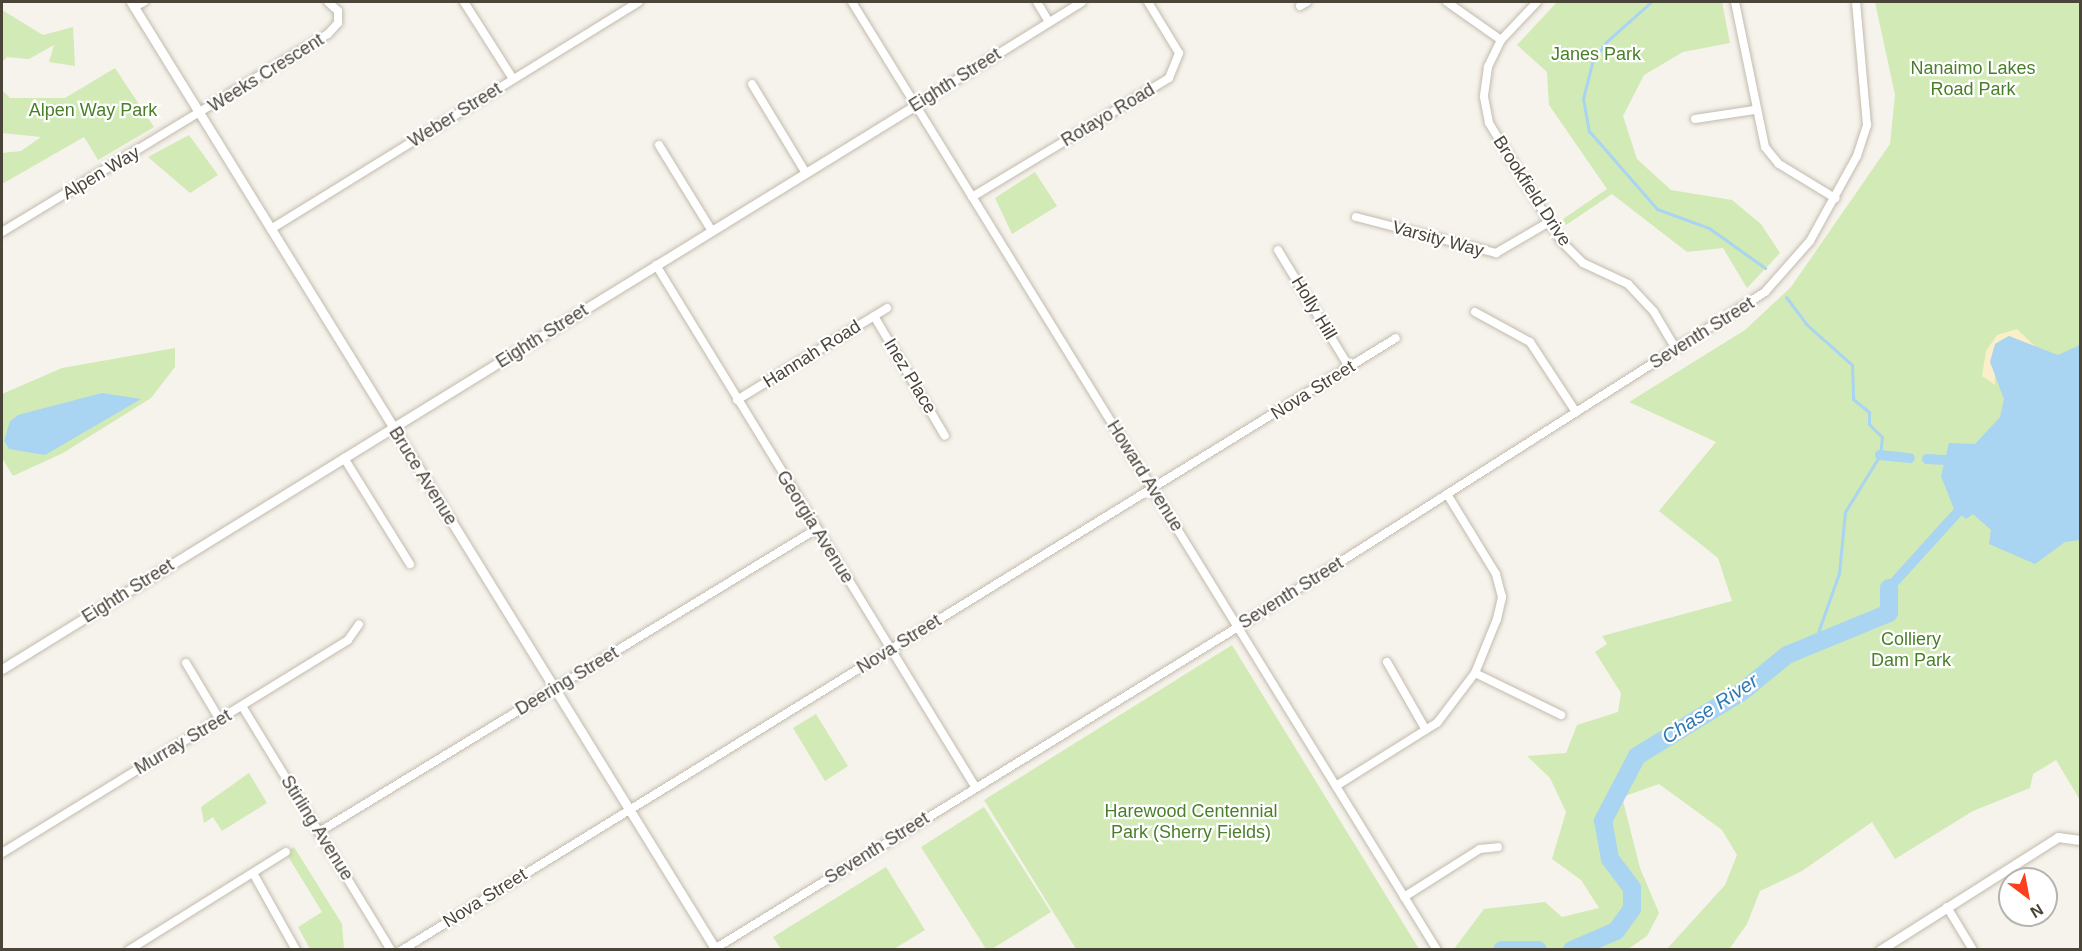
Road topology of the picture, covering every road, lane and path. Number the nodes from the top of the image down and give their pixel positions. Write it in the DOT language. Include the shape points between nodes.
graph roads {
  1 [pos="144,2"];
  2 [pos="328,2"];
  3 [pos="464,2"];
  4 [pos="638,2"];
  5 [pos="852,2"];
  6 [pos="1037,2"];
  7 [pos="1082,2"];
  8 [pos="1148,2"];
  9 [pos="1447,2"];
  10 [pos="1537,2"];
  11 [pos="1735,2"];
  12 [pos="1856,2"];
  13 [pos="132,4"];
  14 [pos="1049,22"];
  15 [pos="1501,40"];
  16 [pos="513,79"];
  17 [pos="752,84"];
  18 [pos="916,105"];
  19 [pos="1754,110"];
  20 [pos="200,114"];
  21 [pos="1695,119"];
  22 [pos="658,145"];
  23 [pos="806,173"];
  24 [pos="972,197"];
  25 [pos="1835,198"];
  26 [pos="1356,217"];
  27 [pos="1549,222"];
  28 [pos="271,229"];
  29 [pos="712,231"];
  30 [pos="2,232"];
  31 [pos="1278,250"];
  32 [pos="656,266"];
  33 [pos="887,308"];
  34 [pos="1474,312"];
  35 [pos="874,316"];
  36 [pos="1396,338"];
  37 [pos="1676,349"];
  38 [pos="1349,367"];
  39 [pos="737,400"];
  40 [pos="1576,412"];
  41 [pos="394,427"];
  42 [pos="945,436"];
  43 [pos="344,458"];
  44 [pos="1152,488"];
  45 [pos="1447,494"];
  46 [pos="815,530"];
  47 [pos="410,564"];
  48 [pos="359,624"];
  49 [pos="1238,627"];
  50 [pos="888,650"];
  51 [pos="1387,662"];
  52 [pos="186,663"];
  53 [pos="2,669"];
  54 [pos="1475,674"];
  55 [pos="555,689"];
  56 [pos="242,706"];
  57 [pos="1561,715"];
  58 [pos="220,720"];
  59 [pos="1426,730"];
  60 [pos="1336,786"];
  61 [pos="976,788"];
  62 [pos="630,809"];
  63 [pos="319,832"];
  64 [pos="2077,838"];
  65 [pos="1498,847"];
  66 [pos="286,852"];
  67 [pos="2,853"];
  68 [pos="253,873"];
  69 [pos="1404,897"];
  70 [pos="1947,907"];
  71 [pos="715,949"];
  72 [pos="129,950"];
  73 [pos="296,950"];
  74 [pos="391,950"];
  75 [pos="402,950"];
  76 [pos="1437,950"];
  77 [pos="1880,950"];
  78 [pos="1973,950"];
  1 -- 13 [label="street"];
  2 -- 20 [label="street, Weeks Crescent" via="338,11 338,23 328,34"];
  3 -- 16 [label="street"];
  4 -- 16 [label="street, Weber Street"];
  5 -- 18 [label="street, Howard Avenue"];
  6 -- 14 [label="street"];
  7 -- 14 [label="street, Eighth Street"];
  8 -- 24 [label="street, Rotayo Road" via="1179,53 1169,78"];
  9 -- 15 [label="street"];
  10 -- 15 [label="street, Brookfield Drive"];
  11 -- 19 [label="street"];
  12 -- 25 [label="street, Seventh Street" via="1867,125"];
  13 -- 20 [label="street, Bruce Avenue"];
  14 -- 18 [label="street, Eighth Street"];
  15 -- 27 [label="street, Brookfield Drive" via="1484,97 1489,123"];
  16 -- 28 [label="street, Weber Street"];
  17 -- 23 [label="street"];
  18 -- 23 [label="street, Eighth Street"];
  18 -- 24 [label="street, Howard Avenue"];
  19 -- 21 [label="street"];
  19 -- 25 [label="street" via="1766,147 1779,164"];
  20 -- 28 [label="street, Bruce Avenue"];
  20 -- 30 [label="street, Alpen Way"];
  22 -- 29 [label="street"];
  23 -- 29 [label="street, Eighth Street"];
  24 -- 44 [label="street, Howard Avenue"];
  25 -- 37 [label="street, Seventh Street" via="1810,241 1765,292"];
  26 -- 27 [label="street, Varsity Way" via="1496,254"];
  27 -- 37 [label="street, Brookfield Drive" via="1583,264 1628,284 1654,312"];
  28 -- 41 [label="street, Bruce Avenue"];
  29 -- 32 [label="street, Eighth Street"];
  31 -- 38 [label="street, Holly Hill"];
  32 -- 39 [label="street, Georgia Avenue"];
  32 -- 41 [label="street, Eighth Street"];
  33 -- 35 [label="street, Hannah Road"];
  34 -- 40 [label="street" via="1530,342"];
  35 -- 39 [label="street, Hannah Road"];
  35 -- 42 [label="street, Inez Place"];
  36 -- 38 [label="street, Nova Street"];
  37 -- 40 [label="street, Seventh Street"];
  38 -- 44 [label="street, Nova Street"];
  39 -- 46 [label="street, Georgia Avenue"];
  40 -- 45 [label="street, Seventh Street"];
  41 -- 43 [label="street, Eighth Street"];
  41 -- 55 [label="street, Bruce Avenue"];
  43 -- 47 [label="street"];
  43 -- 53 [label="street, Eighth Street"];
  44 -- 49 [label="street, Howard Avenue"];
  44 -- 50 [label="street, Nova Street"];
  45 -- 49 [label="street, Seventh Street"];
  45 -- 54 [label="street" via="1496,574 1502,597"];
  46 -- 50 [label="street, Georgia Avenue"];
  46 -- 55 [label="street, Deering Street"];
  48 -- 56 [label="street, Murray Street" via="348,640"];
  49 -- 60 [label="street, Howard Avenue"];
  49 -- 61 [label="street, Seventh Street"];
  50 -- 61 [label="street, Georgia Avenue"];
  50 -- 62 [label="street, Nova Street"];
  51 -- 59 [label="street"];
  52 -- 58 [label="street"];
  54 -- 57 [label="street"];
  54 -- 59 [label="street"];
  55 -- 62 [label="street, Bruce Avenue"];
  55 -- 63 [label="street, Deering Street"];
  56 -- 58 [label="street, Murray Street"];
  56 -- 63 [label="street, Stirling Avenue"];
  58 -- 67 [label="street, Murray Street"];
  59 -- 60 [label="street"];
  60 -- 69 [label="street, Howard Avenue"];
  61 -- 71 [label="street, Seventh Street"];
  62 -- 71 [label="street, Bruce Avenue"];
  62 -- 75 [label="street, Nova Street"];
  63 -- 74 [label="street, Stirling Avenue"];
  64 -- 70 [label="street" via="2058,837"];
  65 -- 69 [label="street" via="1480,849"];
  66 -- 68 [label="street"];
  68 -- 72 [label="street"];
  68 -- 73 [label="street"];
  69 -- 76 [label="street, Howard Avenue"];
  70 -- 77 [label="street"];
  70 -- 78 [label="street"];
}
